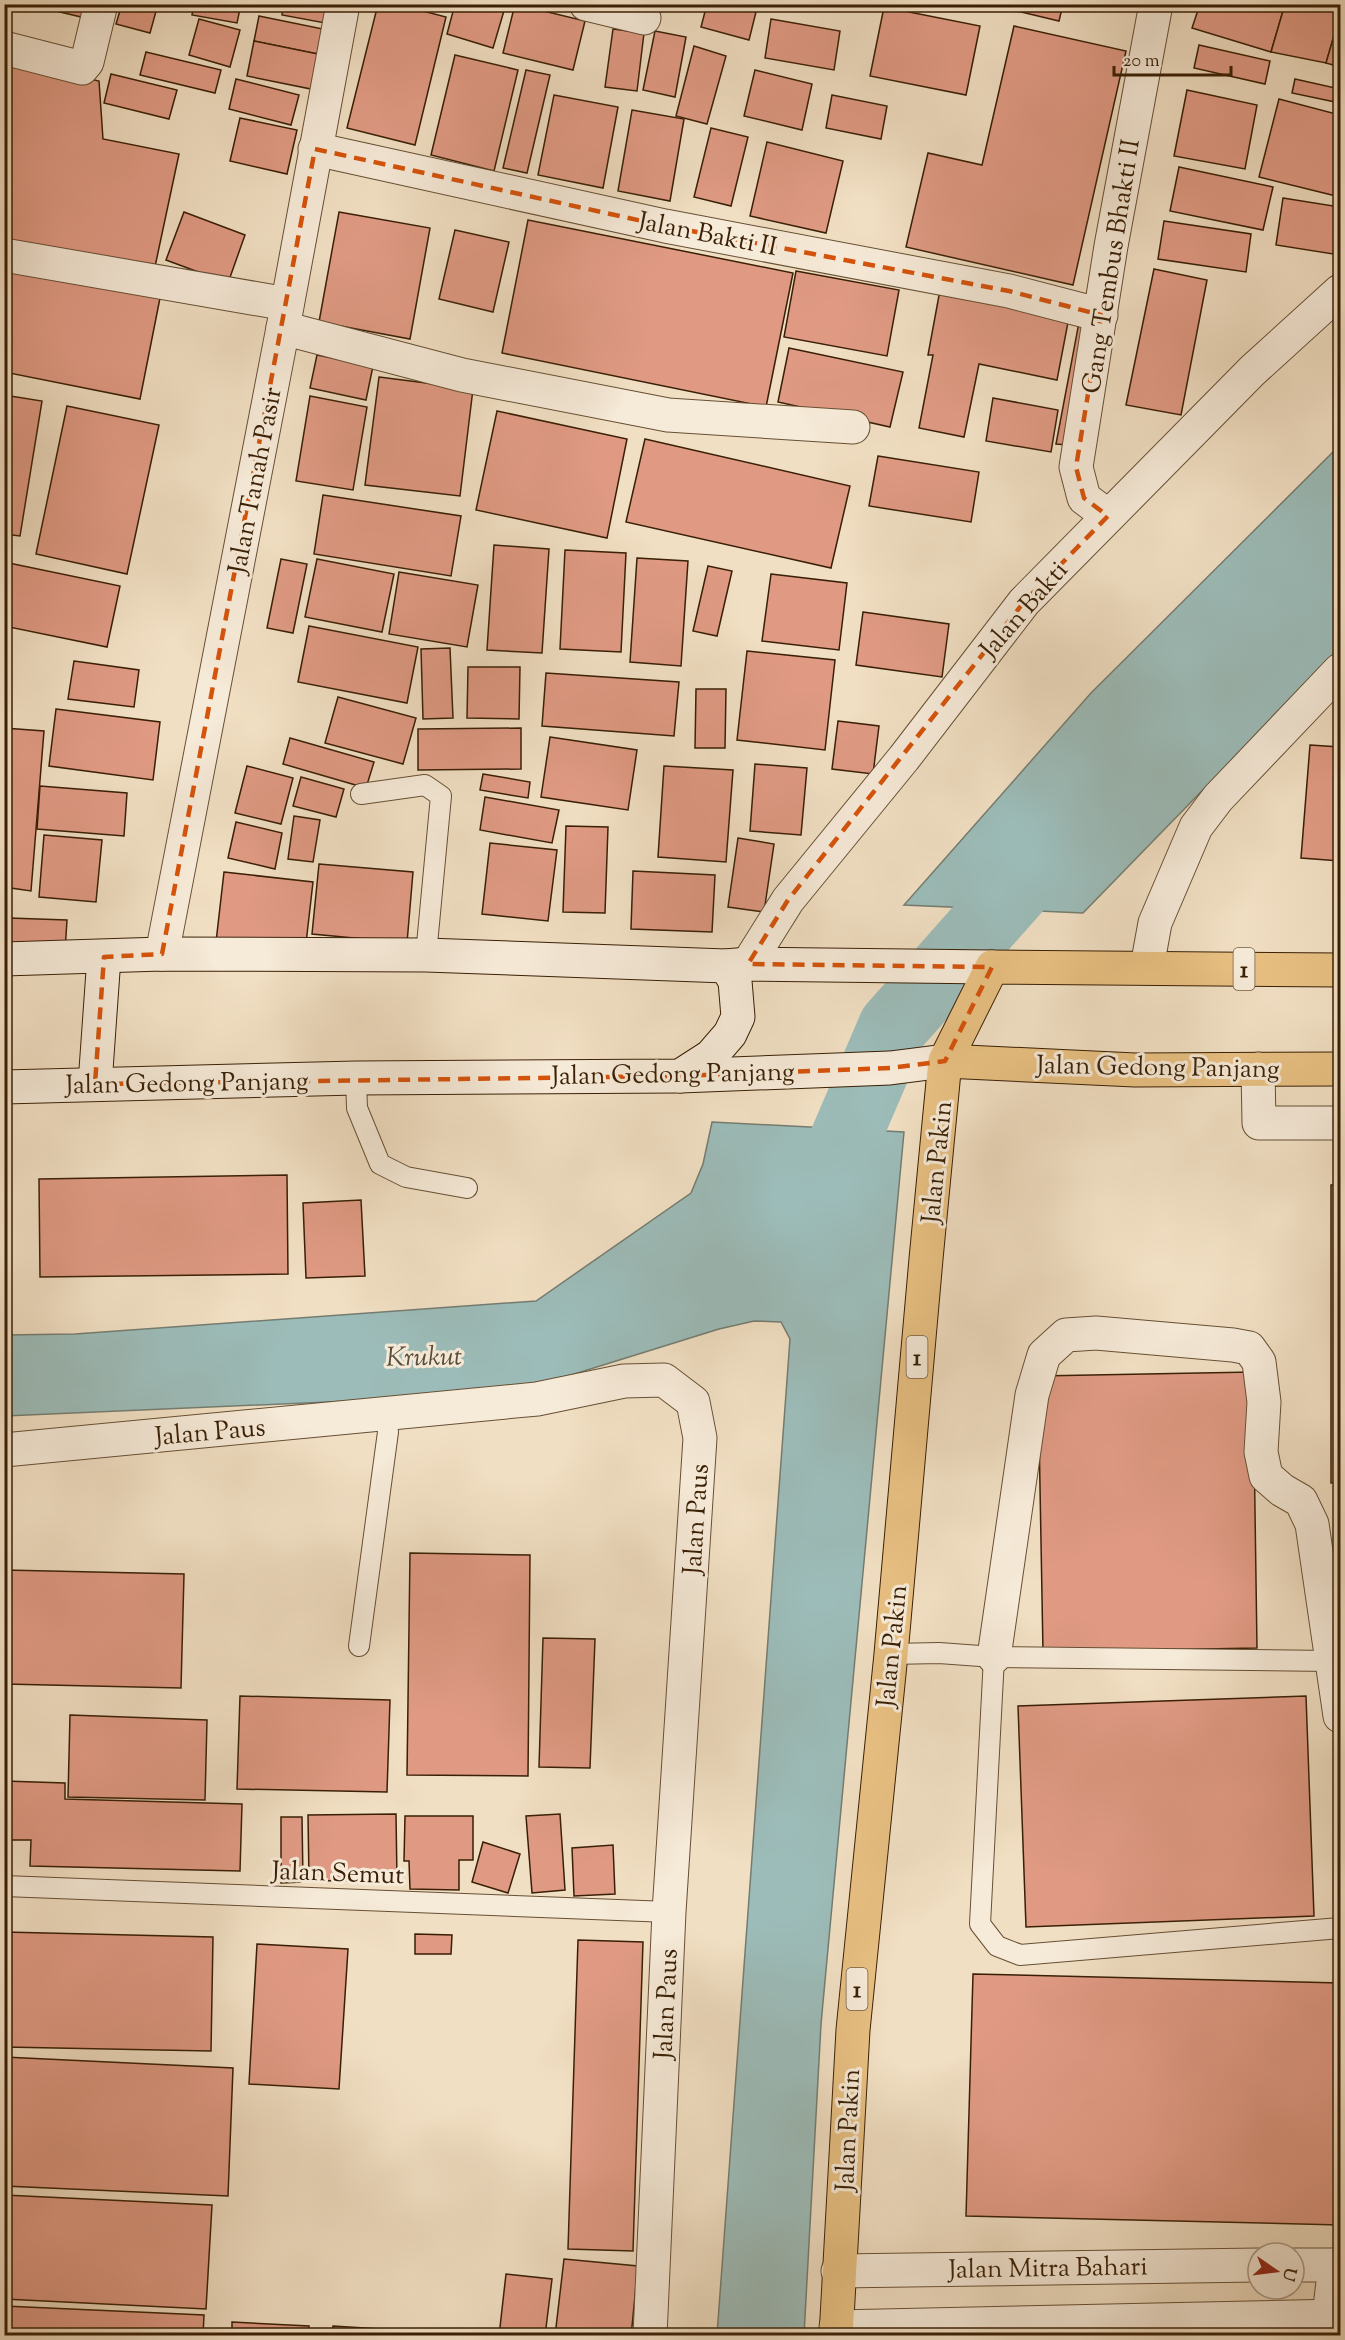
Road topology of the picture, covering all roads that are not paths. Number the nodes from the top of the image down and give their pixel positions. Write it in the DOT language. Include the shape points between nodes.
graph roads {
  1 [pos="101,4"];
  2 [pos="343,4"];
  3 [pos="586,4"];
  4 [pos="1156,4"];
  5 [pos="644,18"];
  6 [pos="4,48"];
  7 [pos="315,149"];
  8 [pos="4,255"];
  9 [pos="1341,291"];
  10 [pos="1101,315"];
  11 [pos="285,316"];
  12 [pos="853,428"];
  13 [pos="1108,516"];
  14 [pos="1341,670"];
  15 [pos="361,794"];
  16 [pos="162,954"];
  17 [pos="426,955"];
  18 [pos="104,957"];
  19 [pos="4,959"];
  20 [pos="737,965"];
  21 [pos="980,967"];
  22 [pos="1147,967"];
  23 [pos="1341,970"];
  24 [pos="945,1061"];
  25 [pos="1258,1069"];
  26 [pos="1341,1069"];
  27 [pos="680,1076"];
  28 [pos="356,1078"];
  29 [pos="95,1084"];
  30 [pos="4,1087"];
  31 [pos="1341,1122"];
  32 [pos="467,1188"];
  33 [pos="386,1415"];
  34 [pos="4,1450"];
  35 [pos="359,1646"];
  36 [pos="891,1654"];
  37 [pos="994,1657"];
  38 [pos="1332,1661"];
  39 [pos="1341,1716"];
  40 [pos="4,1886"];
  41 [pos="669,1912"];
  42 [pos="1341,1928"];
  43 [pos="1246,2265"];
  44 [pos="1306,2265"];
  45 [pos="1338,2265"];
  46 [pos="838,2271"];
  47 [pos="1335,2316"];
  48 [pos="836,2331"];
  49 [pos="650,2336"];
  1 -- 6 [label="street" via="87,62 82,68"];
  2 -- 7 [label="street, Jalan Tanah Pasir"];
  3 -- 5 [label="street"];
  4 -- 10 [label="street, Gang Tembus Bhakti II"];
  7 -- 10 [label="street, Jalan Bakti II" via="665,226 1009,291"];
  7 -- 11 [label="street, Jalan Tanah Pasir"];
  8 -- 11 [label="street"];
  9 -- 13 [label="street, Jalan Bakti" via="1252,371"];
  10 -- 13 [label="street, Gang Tembus Bhakti II" via="1076,467 1084,498"];
  11 -- 12 [label="street" via="462,375 668,415"];
  11 -- 16 [label="street, Jalan Tanah Pasir"];
  13 -- 20 [label="street, Jalan Bakti" via="1024,602"];
  14 -- 22 [label="street" via="1218,798 1196,827 1155,923"];
  15 -- 17 [label="lane" via="425,785 441,796"];
  16 -- 17 [label="street"];
  16 -- 18 [label="street"];
  17 -- 20 [label="street"];
  18 -- 19 [label="street"];
  18 -- 29 [label="street"];
  20 -- 21 [label="street"];
  20 -- 27 [label="street" via="738,1017 730,1034 711,1056"];
  21 -- 22 [label="highway, 1"];
  21 -- 24 [label="highway, Jalan Pakin / 1"];
  22 -- 23 [label="highway, 1"];
  24 -- 25 [label="highway, Jalan Gedong Panjang" via="1135,1070"];
  24 -- 27 [label="street, Jalan Gedong Panjang" via="890,1068"];
  24 -- 36 [label="highway, Jalan Pakin / 1"];
  25 -- 26 [label="highway, Jalan Gedong Panjang"];
  25 -- 31 [label="street" via="1259,1123"];
  27 -- 28 [label="street, Jalan Gedong Panjang"];
  28 -- 29 [label="street, Jalan Gedong Panjang"];
  28 -- 32 [label="lane" via="357,1107 380,1164 406,1177"];
  29 -- 30 [label="street, Jalan Gedong Panjang"];
  33 -- 34 [label="street, Jalan Paus"];
  33 -- 35 [label="lane" via="388,1432"];
  33 -- 41 [label="street, Jalan Paus" via="537,1399 634,1381 664,1380 693,1402 700,1438"];
  36 -- 37 [label="lane"];
  36 -- 46 [label="highway, Jalan Pakin / 1" via="853,2030"];
  37 -- 38 [label="lane"];
  37 -- 38 [label="street" via="1032,1395 1044,1355 1066,1335 1096,1333 1249,1348 1259,1362 1264,1402 1261,1452 1266,1476 1301,1501 1312,1524"];
  37 -- 42 [label="lane" via="980,1924 997,1946 1020,1955"];
  38 -- 39 [label="street"];
  40 -- 41 [label="lane, Jalan Semut"];
  41 -- 49 [label="street, Jalan Paus"];
  43 -- 46 [label="street, Jalan Mitra Bahari"];
  44 -- 45 [label="street"];
  45 -- 47 [label="street"];
  46 -- 48 [label="highway, Jalan Pakin / 1"];
  47 -- 48 [label="street"];
}
